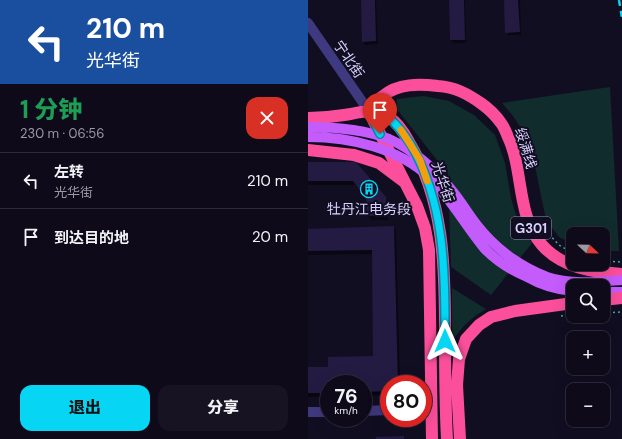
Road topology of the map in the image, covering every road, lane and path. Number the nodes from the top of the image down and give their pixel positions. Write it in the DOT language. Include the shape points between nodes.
graph roads {
  1 [pos="308,23"];
  2 [pos="368,110"];
  3 [pos="308,118"];
  4 [pos="308,127"];
  5 [pos="308,137"];
  6 [pos="308,150"];
  7 [pos="405,183"];
  8 [pos="548,234"];
  9 [pos="566,249"];
  10 [pos="610,261"];
  11 [pos="622,262"];
  12 [pos="622,274"];
  13 [pos="622,280"];
  14 [pos="566,290"];
  15 [pos="610,292"];
  16 [pos="622,292"];
  17 [pos="622,298"];
  18 [pos="610,299"];
  19 [pos="566,304"];
  20 [pos="622,312"];
  21 [pos="610,313"];
  22 [pos="427,375"];
  23 [pos="308,412"];
  24 [pos="320,412"];
  25 [pos="430,427"];
  26 [pos="432,439"];
  27 [pos="447,439"];
  28 [pos="460,439"];
  1 -- 2 [label="street, 宁北街"];
  2 -- 3 [label="highway" via="343,116"];
  2 -- 7 [label="highway"];
  2 -- 12 [label="highway, 绥满线 / G301" via="384,95 400,87 420,84 446,86 468,94 502,124 517,162 528,221 541,244 550,254 569,264"];
  2 -- 27 [label="highway, 光华街" via="384,114 405,134 420,160 437,214 445,277"];
  4 -- 13 [label="main road, bridge" via="365,132 403,147 430,167 453,191 477,225 501,250 536,272 547,277 577,282"];
  5 -- 14 [label="main road, bridge" via="347,140 396,155 429,177 497,260 536,282"];
  6 -- 7 [label="highway" via="354,155 379,163"];
  7 -- 22 [label="highway" via="425,228 429,250"];
  8 -- 9 [label="path"];
  10 -- 11 [label="path"];
  15 -- 16 [label="main road"];
  17 -- 18 [label="highway"];
  19 -- 28 [label="highway" via="491,317 466,339 459,359 457,384"];
  20 -- 21 [label="path"];
  23 -- 24 [label="street"];
  25 -- 26 [label="highway"];
}
